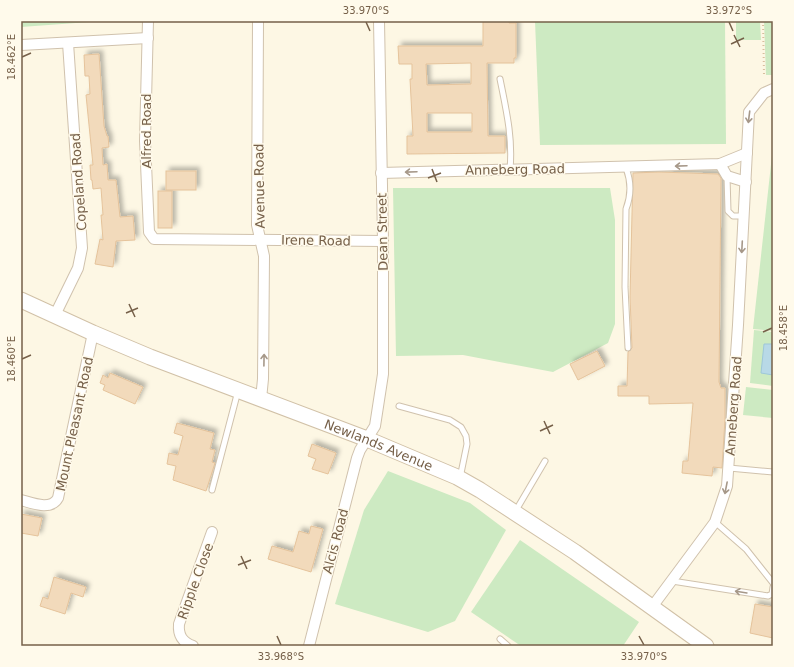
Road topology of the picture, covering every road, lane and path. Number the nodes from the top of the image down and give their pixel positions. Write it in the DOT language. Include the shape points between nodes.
graph roads {
  1 [pos="148,21"];
  2 [pos="258,21"];
  3 [pos="379,21"];
  4 [pos="763,21"];
  5 [pos="148,38"];
  6 [pos="68,43"];
  7 [pos="21,45"];
  8 [pos="764,75"];
  9 [pos="500,79"];
  10 [pos="773,89"];
  11 [pos="747,152"];
  12 [pos="720,164"];
  13 [pos="626,168"];
  14 [pos="510,169"];
  15 [pos="381,173"];
  16 [pos="727,176"];
  17 [pos="746,182"];
  18 [pos="744,216"];
  19 [pos="154,239"];
  20 [pos="261,239"];
  21 [pos="383,241"];
  22 [pos="24,302"];
  23 [pos="55,315"];
  24 [pos="93,333"];
  25 [pos="628,348"];
  26 [pos="239,390"];
  27 [pos="261,398"];
  28 [pos="399,406"];
  29 [pos="367,439"];
  30 [pos="545,461"];
  31 [pos="729,468"];
  32 [pos="773,472"];
  33 [pos="460,479"];
  34 [pos="212,490"];
  35 [pos="21,500"];
  36 [pos="515,513"];
  37 [pos="715,522"];
  38 [pos="212,532"];
  39 [pos="671,581"];
  40 [pos="773,583"];
  41 [pos="773,587"];
  42 [pos="652,607"];
  43 [pos="500,639"];
  44 [pos="193,646"];
  45 [pos="309,646"];
  46 [pos="508,646"];
  47 [pos="706,646"];
  1 -- 5 [label="street, Alfred Road"];
  2 -- 20 [label="street, Avenue Road" via="257,225"];
  3 -- 15 [label="street, Dean Street"];
  4 -- 8 [label="path"];
  5 -- 6 [label="street"];
  5 -- 19 [label="street, Alfred Road" via="145,141 149,232"];
  6 -- 7 [label="street"];
  6 -- 23 [label="street, Copeland Road" via="82,248 78,268"];
  9 -- 14 [label="lane" via="510,132"];
  10 -- 11 [label="street, Anneberg Road, one-way" via="764,94 749,112"];
  11 -- 12 [label="street, Anneberg Road"];
  11 -- 17 [label="street, Anneberg Road"];
  12 -- 13 [label="street, Anneberg Road, one-way"];
  12 -- 16 [label="street"];
  13 -- 14 [label="street, Anneberg Road"];
  13 -- 25 [label="lane" via="629,179 625,287"];
  14 -- 15 [label="street, Anneberg Road, one-way"];
  15 -- 21 [label="street, Dean Street"];
  16 -- 17 [label="street"];
  16 -- 18 [label="lane" via="728,211 733,216"];
  17 -- 18 [label="street, Anneberg Road"];
  18 -- 31 [label="street, Anneberg Road, one-way"];
  19 -- 20 [label="street, Irene Road"];
  20 -- 21 [label="street, Irene Road"];
  27 -- 20 [label="street, Avenue Road, one-way" via="264,292 264,256"];
  21 -- 29 [label="street, Dean Street" via="382,383 375,426"];
  22 -- 23 [label="main road, Newlands Avenue"];
  23 -- 24 [label="main road, Newlands Avenue"];
  24 -- 26 [label="main road, Newlands Avenue"];
  24 -- 35 [label="street, Mount Pleasant Road" via="58,498 49,505"];
  26 -- 27 [label="main road, Newlands Avenue"];
  26 -- 34 [label="lane"];
  27 -- 29 [label="main road, Newlands Avenue"];
  28 -- 33 [label="lane" via="450,420 461,427 467,444"];
  29 -- 33 [label="main road, Newlands Avenue"];
  29 -- 45 [label="street, Alcis Road" via="357,458"];
  30 -- 36 [label="lane"];
  31 -- 32 [label="lane"];
  31 -- 37 [label="street, Anneberg Road, one-way" via="724,497"];
  33 -- 36 [label="main road, Newlands Avenue"];
  36 -- 42 [label="main road, Newlands Avenue"];
  37 -- 39 [label="street, Anneberg Road"];
  37 -- 40 [label="lane" via="746,549"];
  38 -- 44 [label="street, Ripple Close" via="179,624 178,632 184,642"];
  41 -- 39 [label="lane, one-way" via="772,594 768,596"];
  39 -- 42 [label="street, Anneberg Road"];
  42 -- 47 [label="main road, Newlands Avenue"];
  43 -- 46 [label="lane"];
}
